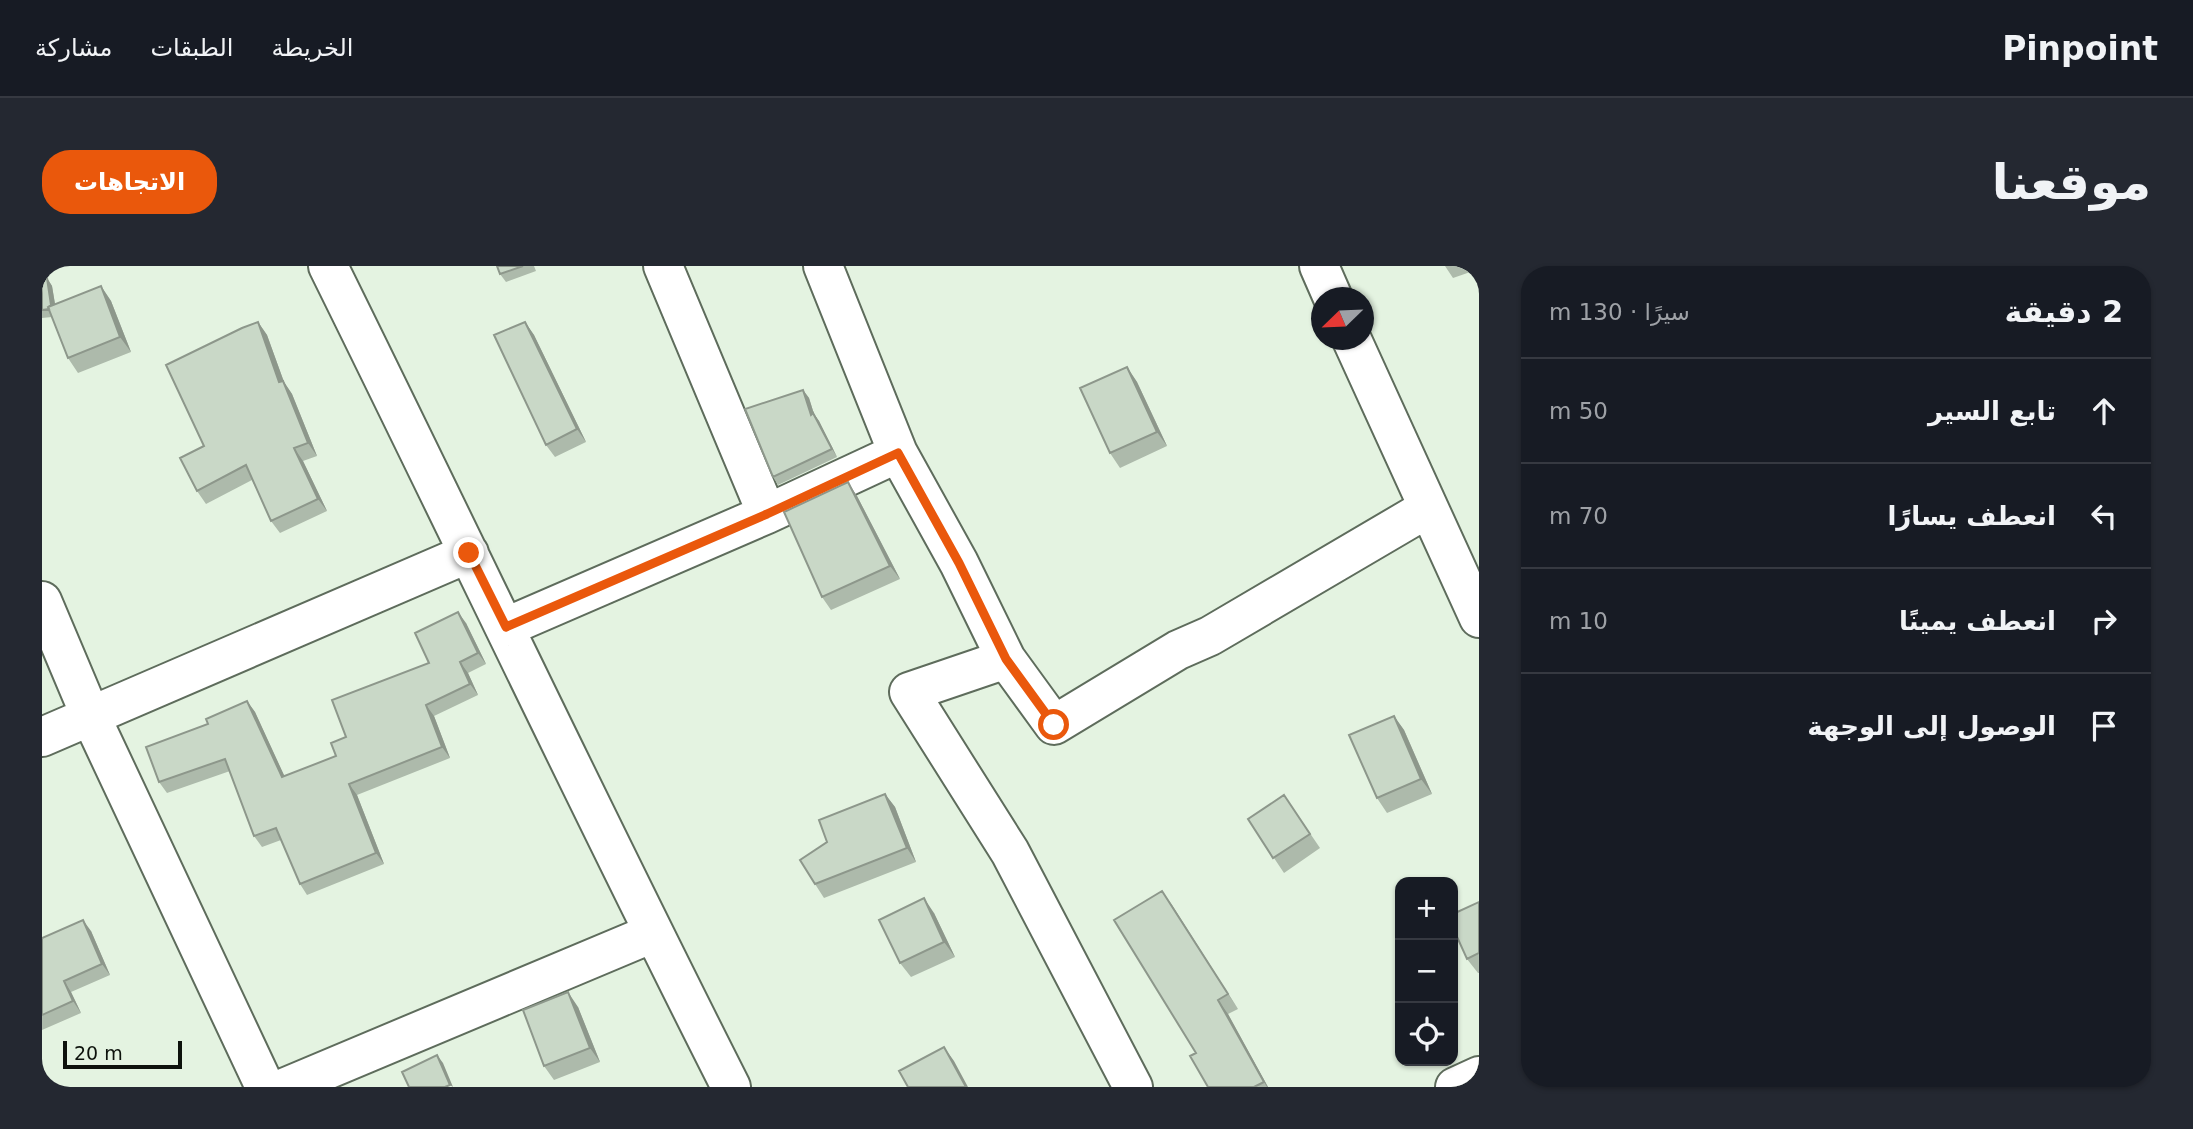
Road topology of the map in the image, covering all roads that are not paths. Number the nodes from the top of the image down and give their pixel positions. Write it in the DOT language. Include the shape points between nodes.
graph roads {
  1 [pos="328,266"];
  2 [pos="663,266"];
  3 [pos="823,266"];
  4 [pos="1319,266"];
  5 [pos="1328,287"];
  6 [pos="1357,350"];
  7 [pos="898,453"];
  8 [pos="1428,508"];
  9 [pos="767,514"];
  10 [pos="469,553"];
  11 [pos="1475,598"];
  12 [pos="42,601"];
  13 [pos="506,627"];
  14 [pos="1006,659"];
  15 [pos="91,717"];
  16 [pos="42,737"];
  17 [pos="653,933"];
  18 [pos="1479,1076"];
  19 [pos="265,1087"];
  20 [pos="286,1087"];
  21 [pos="731,1087"];
  22 [pos="1133,1087"];
  23 [pos="1455,1087"];
  1 -- 10 [label="street"];
  2 -- 9 [label="street"];
  3 -- 7 [label="street"];
  4 -- 5 [label="street"];
  6 -- 8 [label="street"];
  7 -- 9 [label="street"];
  7 -- 14 [label="street"];
  8 -- 11 [label="street"];
  8 -- 14 [label="street" via="1054,725"];
  9 -- 13 [label="street"];
  10 -- 13 [label="street"];
  10 -- 15 [label="street"];
  12 -- 15 [label="street"];
  13 -- 17 [label="street"];
  14 -- 22 [label="street" via="909,692 1010,852"];
  15 -- 16 [label="street"];
  15 -- 19 [label="street"];
  17 -- 20 [label="street"];
  17 -- 21 [label="street"];
  18 -- 23 [label="street"];
}
